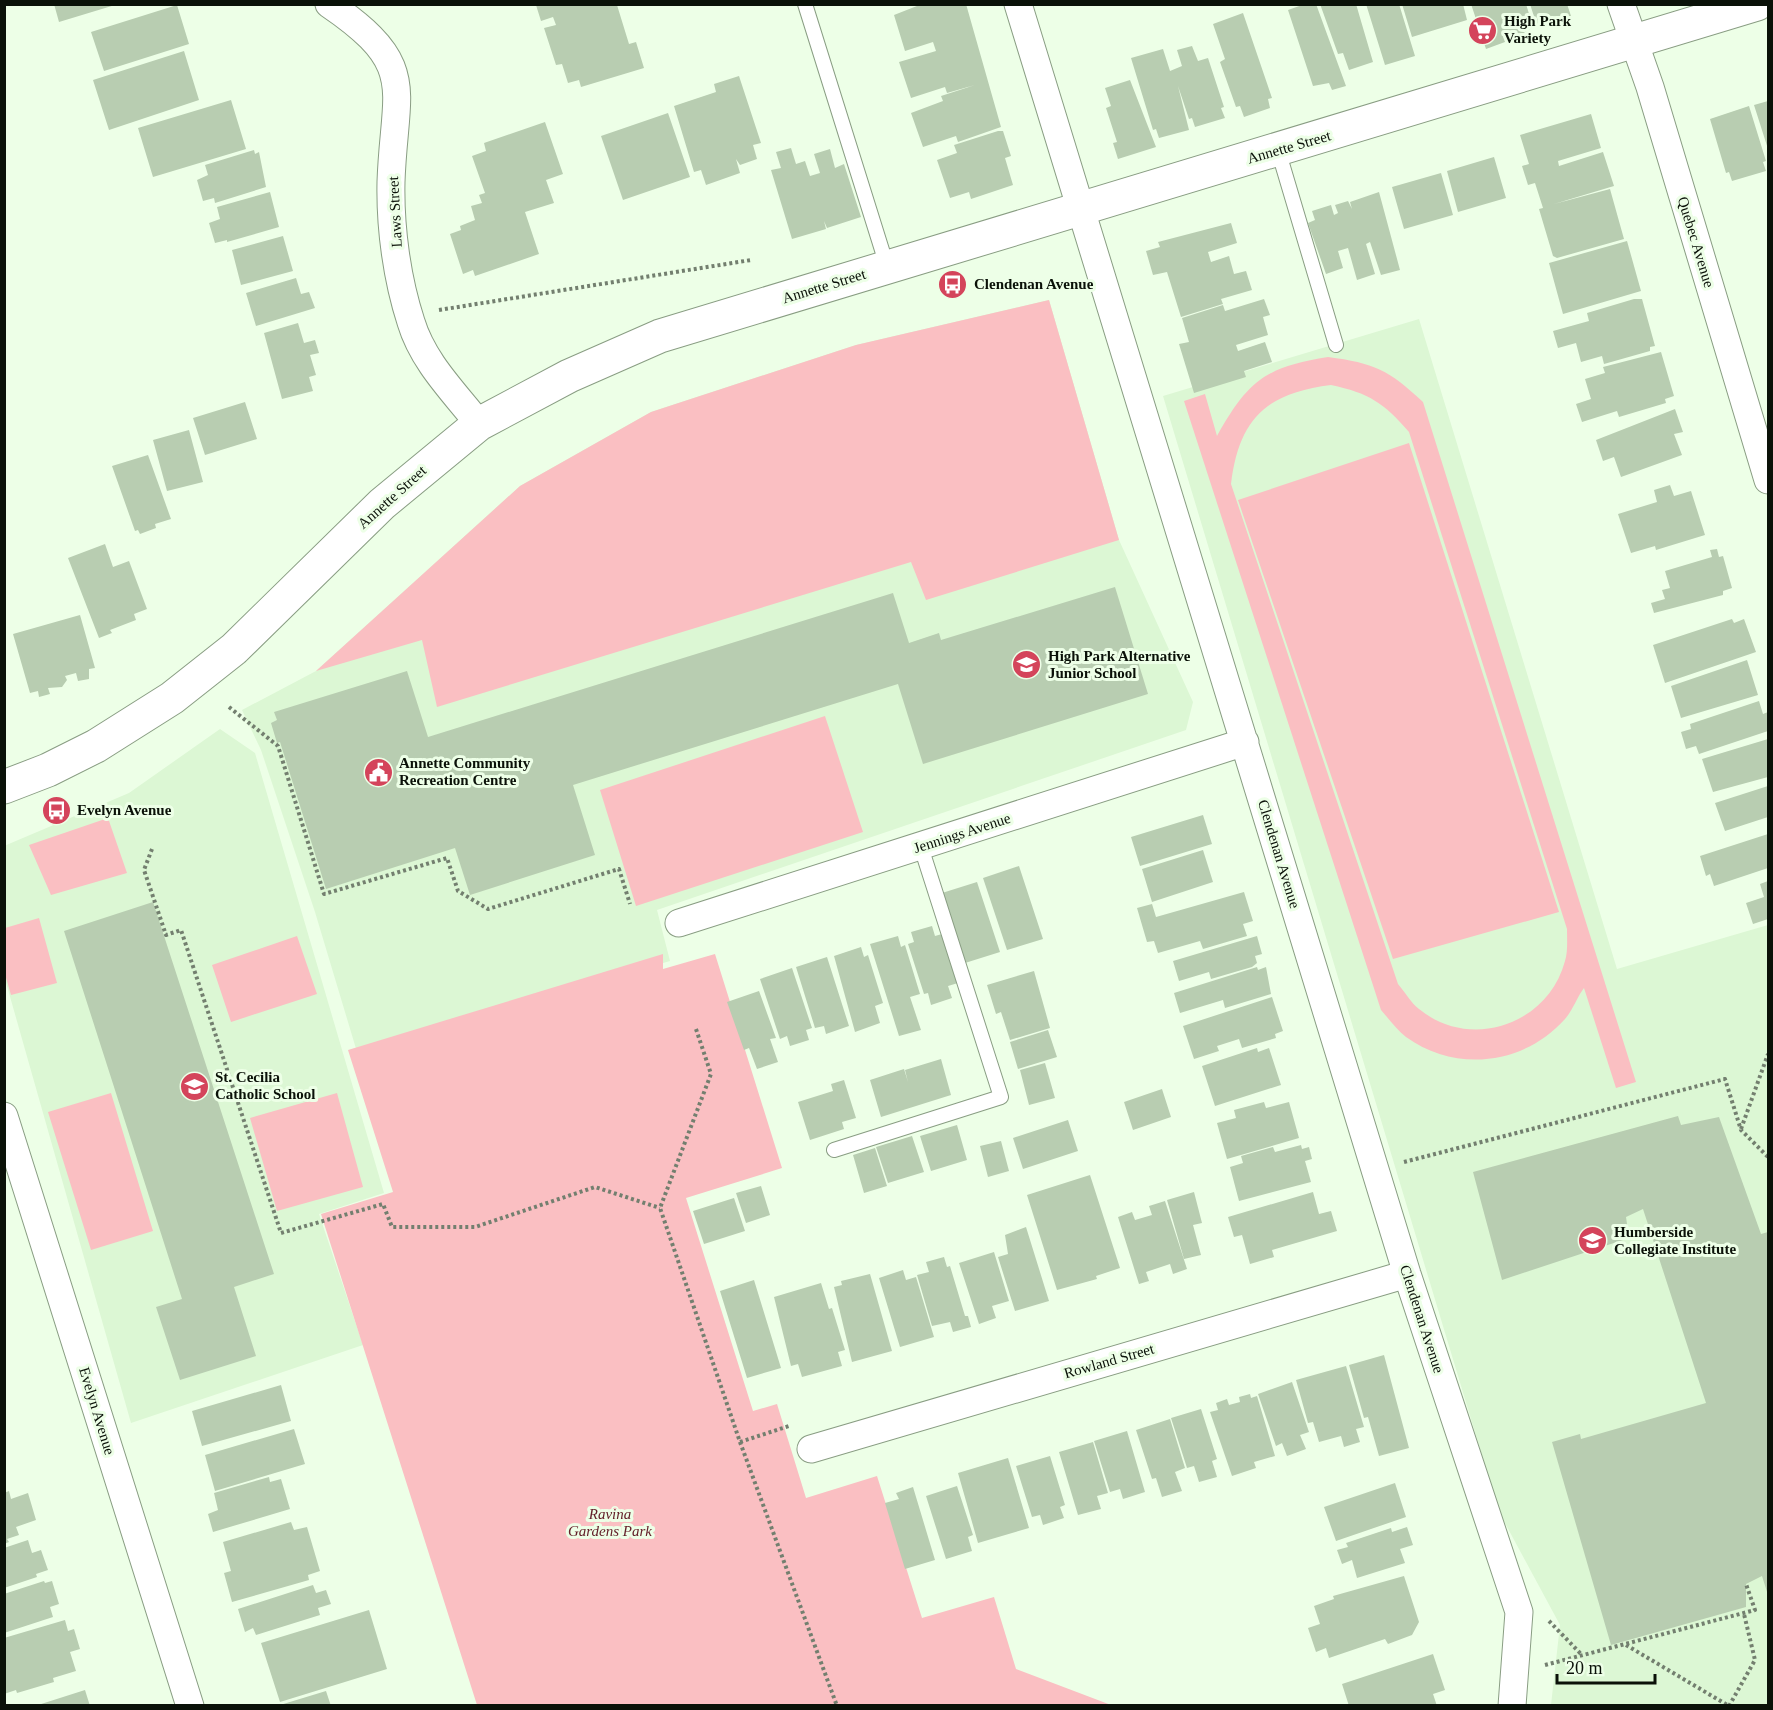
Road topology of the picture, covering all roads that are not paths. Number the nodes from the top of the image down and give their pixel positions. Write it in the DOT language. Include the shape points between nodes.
graph roads {
  1 [pos="329,4"];
  2 [pos="805,4"];
  3 [pos="1018,4"];
  4 [pos="1621,4"];
  5 [pos="1757,4"];
  6 [pos="1634,42"];
  7 [pos="1278,150"];
  8 [pos="1080,208"];
  9 [pos="887,266"];
  10 [pos="1336,345"];
  11 [pos="479,424"];
  12 [pos="1768,480"];
  13 [pos="1245,742"];
  14 [pos="4,787"];
  15 [pos="921,847"];
  16 [pos="679,923"];
  17 [pos="4,1116"];
  18 [pos="834,1150"];
  19 [pos="1407,1274"];
  20 [pos="811,1449"];
  21 [pos="190,1706"];
  22 [pos="1512,1706"];
  1 -- 11 [label="street, Laws Street" via="372,37 390,63 398,104 391,206 411,323 428,362"];
  2 -- 9 [label="lane"];
  3 -- 8 [label="street, Clendenan Avenue"];
  4 -- 6 [label="street, Quebec Avenue"];
  5 -- 6 [label="street, Annette Street"];
  6 -- 7 [label="street, Annette Street"];
  6 -- 12 [label="street, Quebec Avenue"];
  7 -- 8 [label="street, Annette Street"];
  7 -- 10 [label="lane"];
  8 -- 9 [label="street, Annette Street"];
  8 -- 13 [label="street, Clendenan Avenue"];
  9 -- 11 [label="street, Annette Street" via="660,336 569,376"];
  11 -- 14 [label="street, Annette Street" via="382,504 234,649 172,698 96,746"];
  13 -- 15 [label="street, Jennings Avenue"];
  13 -- 19 [label="street, Clendenan Avenue"];
  15 -- 16 [label="street, Jennings Avenue"];
  15 -- 18 [label="lane" via="1001,1097"];
  17 -- 21 [label="street, Evelyn Avenue"];
  19 -- 20 [label="street, Rowland Street"];
  19 -- 22 [label="street, Clendenan Avenue" via="1519,1611"];
}
